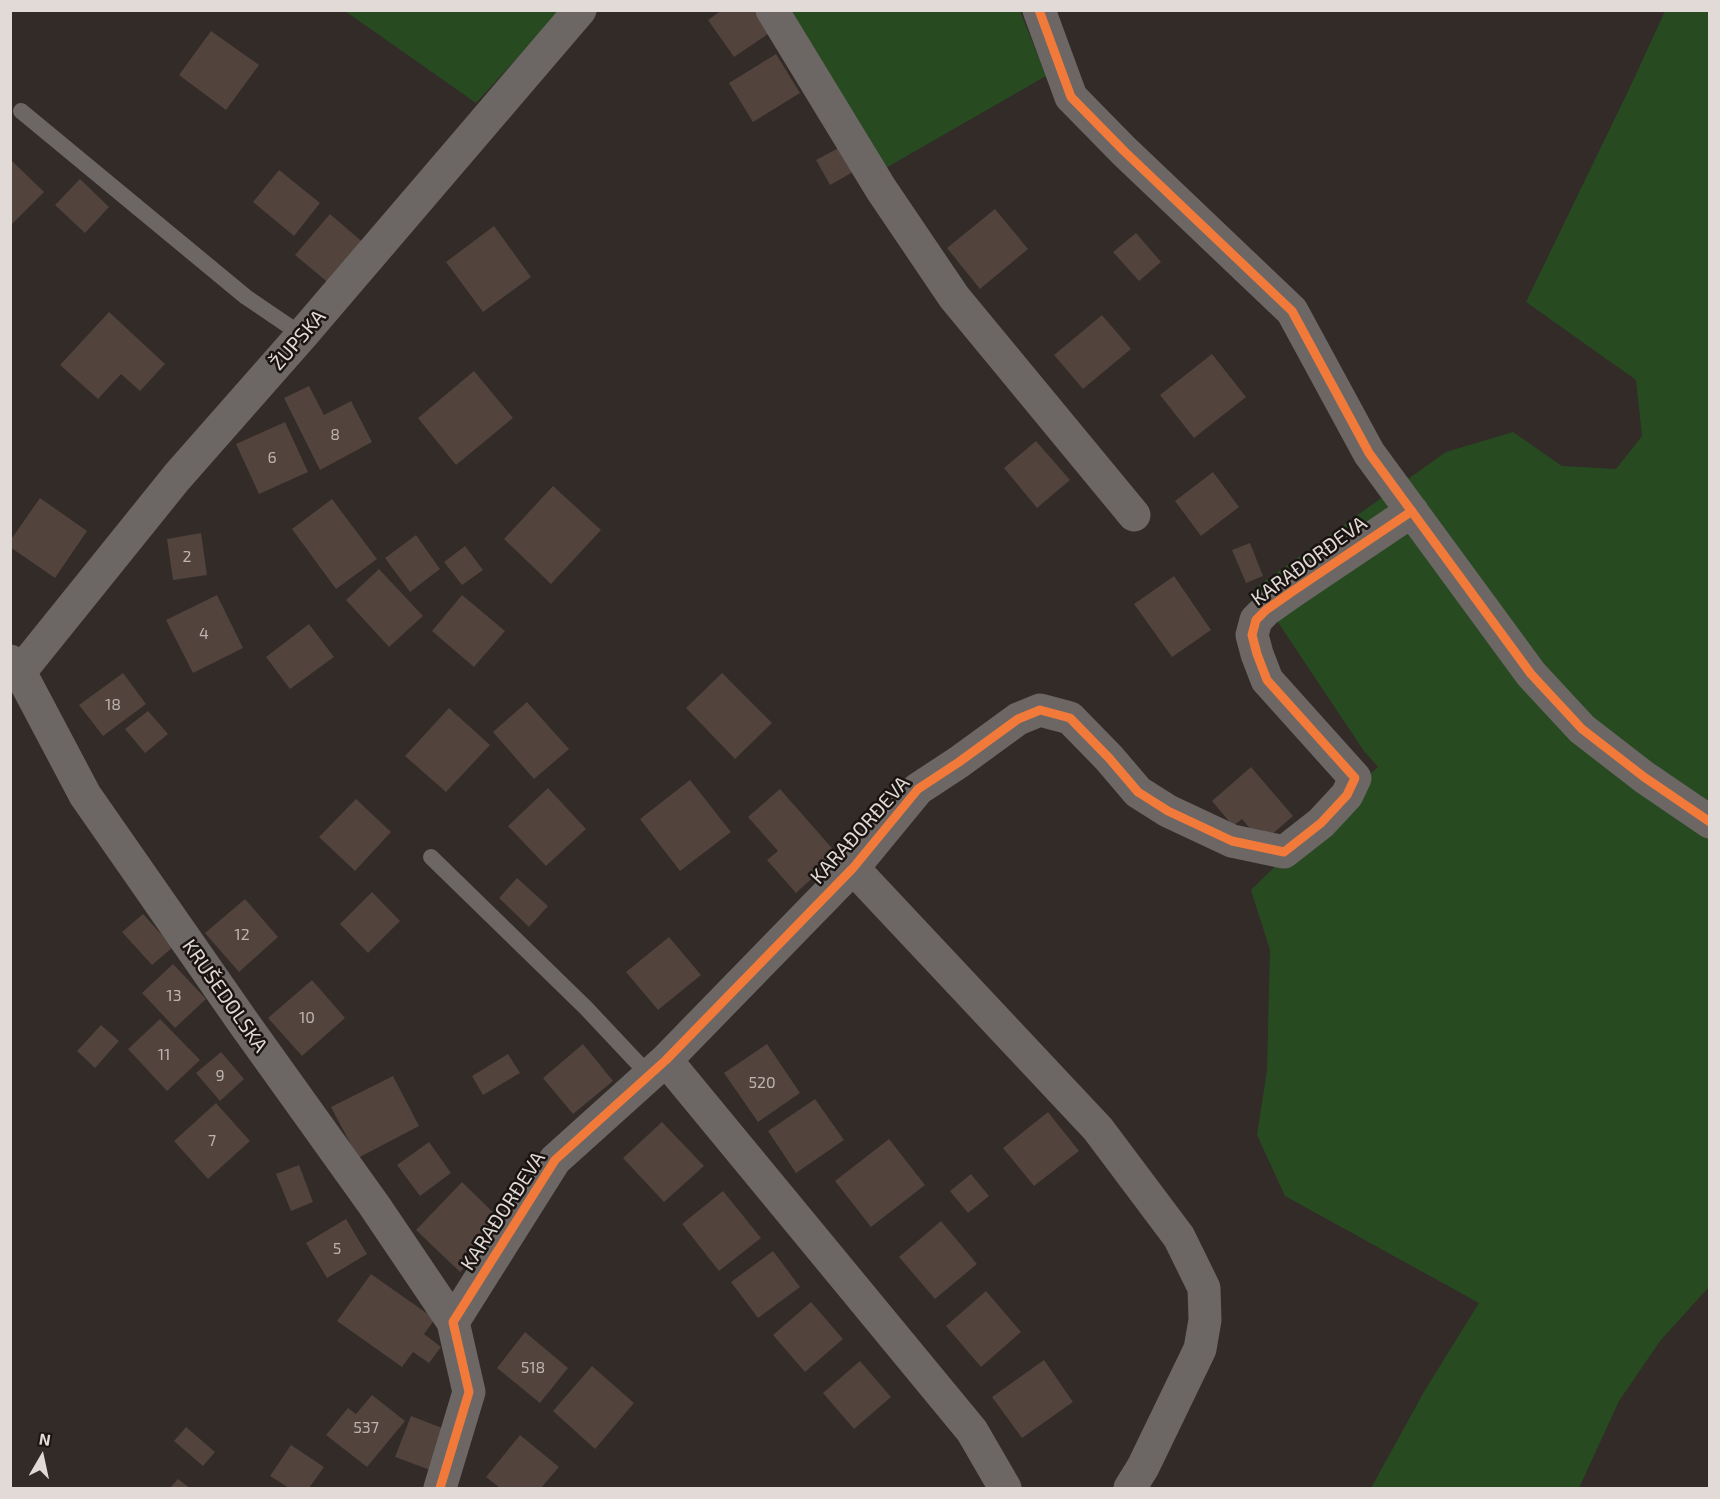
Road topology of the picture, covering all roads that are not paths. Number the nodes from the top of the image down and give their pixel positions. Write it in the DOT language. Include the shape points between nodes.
graph roads {
  1 [pos="580,10"];
  2 [pos="772,10"];
  3 [pos="1039,10"];
  4 [pos="21,111"];
  5 [pos="302,336"];
  6 [pos="1412,511"];
  7 [pos="1134,515"];
  8 [pos="15,667"];
  9 [pos="1710,822"];
  10 [pos="431,857"];
  11 [pos="853,868"];
  12 [pos="658,1067"];
  13 [pos="453,1322"];
  14 [pos="440,1488"];
  15 [pos="1005,1488"];
  16 [pos="1130,1488"];
  1 -- 5 [label="street, ŽUPSKA"];
  2 -- 7 [label="street" via="880,189 954,297"];
  3 -- 6 [label="street" via="1071,97 1292,311 1369,453"];
  4 -- 5 [label="lane" via="246,297"];
  5 -- 8 [label="street, ŽUPSKA"];
  6 -- 9 [label="street" via="1531,674 1582,729"];
  6 -- 11 [label="street, KARAĐORĐEVA" via="1256,620 1252,635 1267,680 1355,778 1347,795 1321,823 1284,852 1232,841 1168,811 1138,792 1070,718 1040,710 1018,719 918,789"];
  8 -- 13 [label="street, KRUŠEDOLSKA" via="85,795"];
  10 -- 12 [label="lane" via="586,1008"];
  11 -- 12 [label="street, KARAĐORĐEVA"];
  11 -- 16 [label="street" via="1098,1129 1179,1237 1204,1288 1200,1349"];
  12 -- 13 [label="street, KARAĐORĐEVA" via="555,1160"];
  12 -- 15 [label="street" via="972,1431"];
  13 -- 14 [label="street" via="469,1392"];
}
